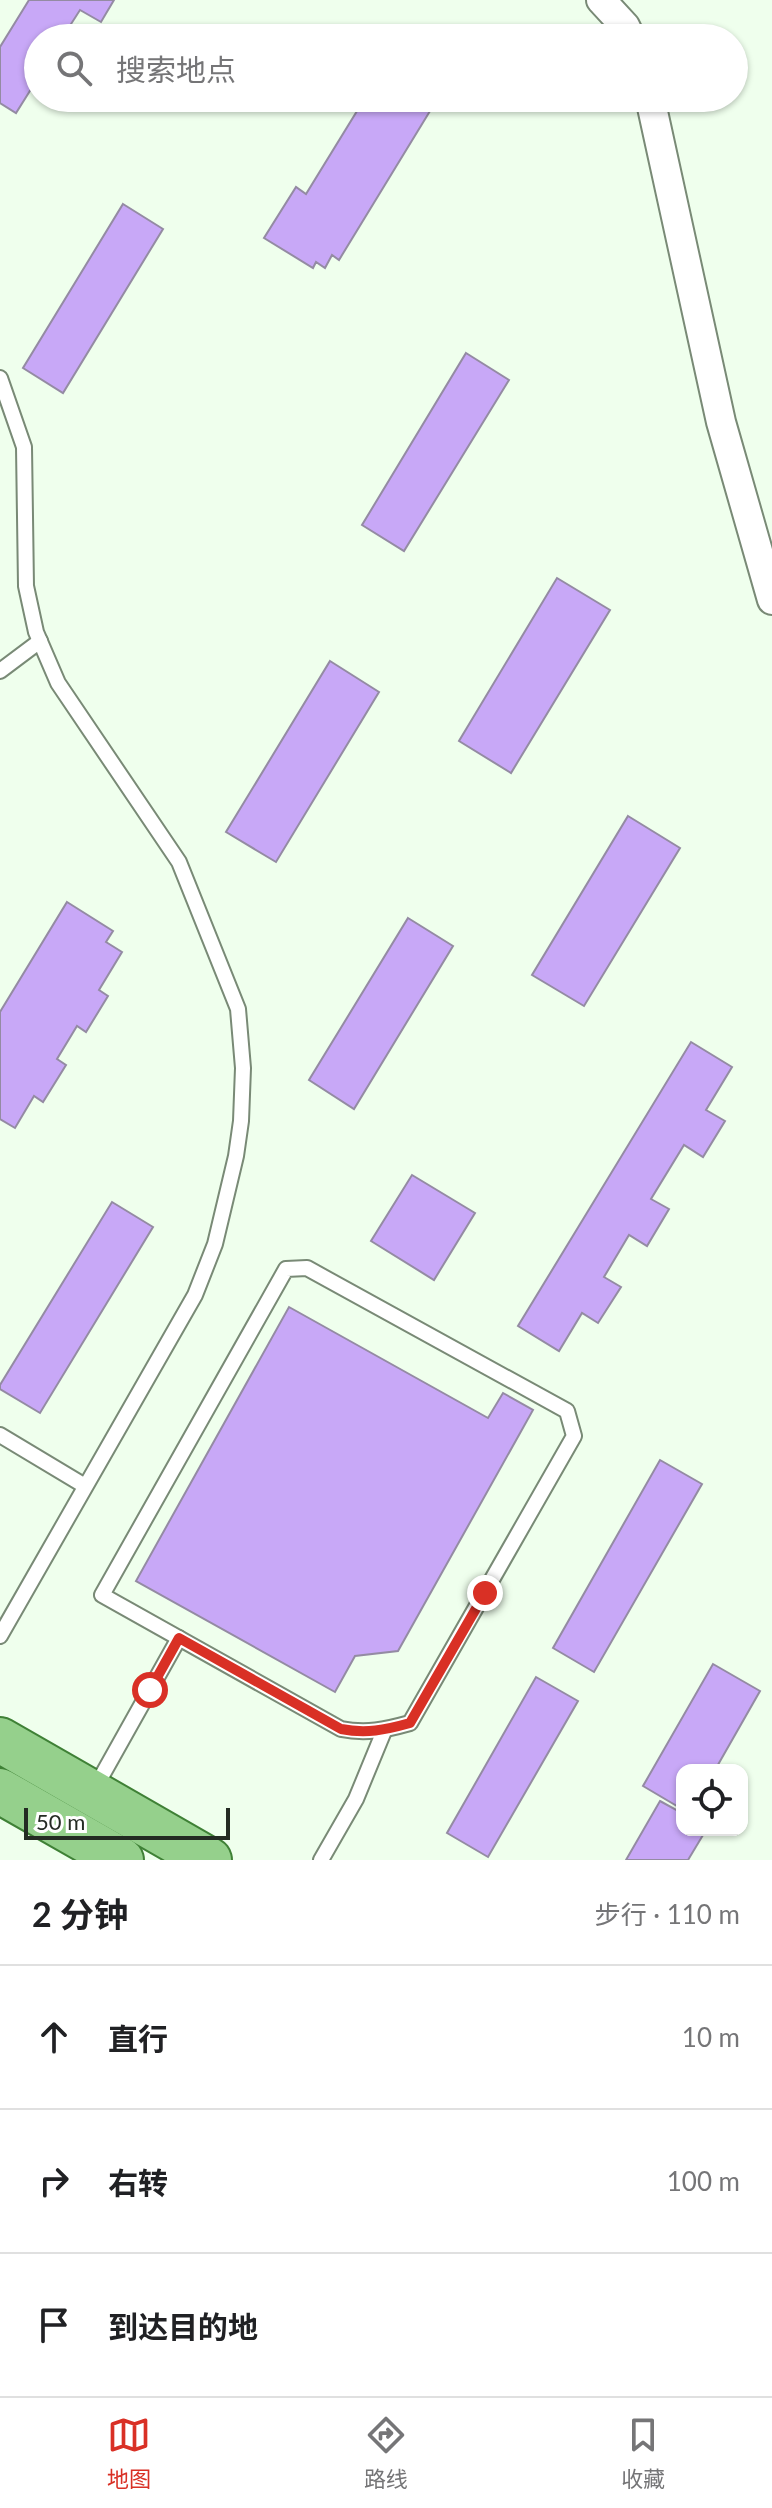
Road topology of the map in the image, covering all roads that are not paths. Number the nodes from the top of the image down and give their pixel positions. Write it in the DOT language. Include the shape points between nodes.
graph roads {
  1 [pos="601,0"];
  2 [pos="623,24"];
  3 [pos="653,112"];
  4 [pos="0,378"];
  5 [pos="772,600"];
  6 [pos="40,641"];
  7 [pos="0,671"];
  8 [pos="0,1435"];
  9 [pos="85,1486"];
  10 [pos="0,1636"];
  11 [pos="179,1638"];
  12 [pos="384,1731"];
  13 [pos="0,1740"];
  14 [pos="0,1791"];
  15 [pos="93,1793"];
  16 [pos="121,1860"];
  17 [pos="209,1860"];
  18 [pos="321,1860"];
  1 -- 2 [label="street"];
  3 -- 5 [label="street" via="721,422"];
  4 -- 6 [label="lane" via="24,447 26,586"];
  6 -- 7 [label="lane"];
  6 -- 9 [label="lane" via="58,683 179,862 238,1009 243,1068 236,1156 215,1244 195,1295"];
  8 -- 9 [label="lane"];
  9 -- 10 [label="lane"];
  11 -- 12 [label="lane" via="341,1729"];
  11 -- 12 [label="lane" via="102,1595 286,1269 307,1268 567,1411 574,1436 410,1723"];
  11 -- 15 [label="lane"];
  12 -- 18 [label="lane" via="356,1799"];
  13 -- 15 [label="main road"];
  14 -- 16 [label="main road"];
  15 -- 17 [label="main road"];
}
